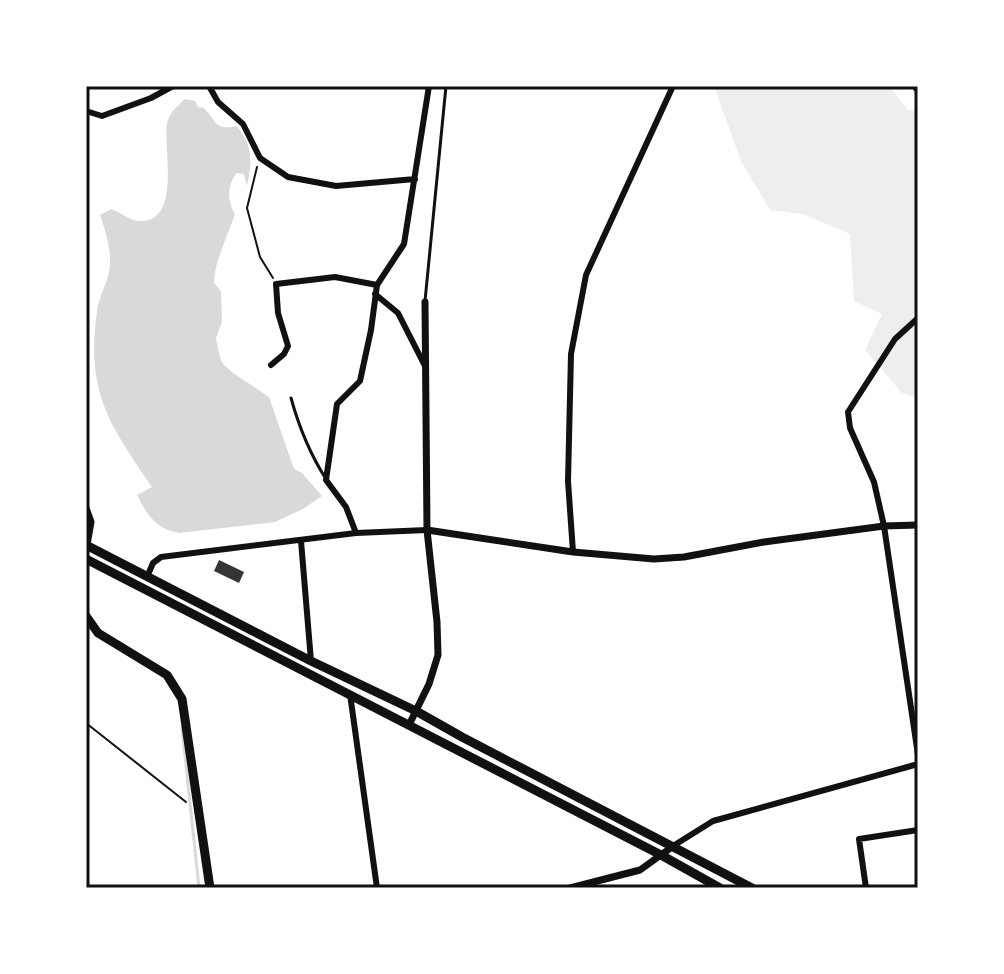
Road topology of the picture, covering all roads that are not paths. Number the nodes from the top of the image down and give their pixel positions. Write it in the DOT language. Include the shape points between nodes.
graph roads {
  1 [pos="173,86"];
  2 [pos="209,86"];
  3 [pos="429,86"];
  4 [pos="446,86"];
  5 [pos="673,86"];
  6 [pos="914,86"];
  7 [pos="918,91"];
  8 [pos="86,111"];
  9 [pos="415,179"];
  10 [pos="377,285"];
  11 [pos="375,294"];
  12 [pos="425,302"];
  13 [pos="918,318"];
  14 [pos="271,365"];
  15 [pos="426,369"];
  16 [pos="291,398"];
  17 [pos="326,480"];
  18 [pos="86,508"];
  19 [pos="918,525"];
  20 [pos="884,526"];
  21 [pos="427,530"];
  22 [pos="356,533"];
  23 [pos="301,541"];
  24 [pos="86,546"];
  25 [pos="573,552"];
  26 [pos="86,559"];
  27 [pos="147,577"];
  28 [pos="86,616"];
  29 [pos="311,661"];
  30 [pos="350,694"];
  31 [pos="416,711"];
  32 [pos="409,725"];
  33 [pos="918,755"];
  34 [pos="918,764"];
  35 [pos="918,830"];
  36 [pos="672,847"];
  37 [pos="661,855"];
  38 [pos="210,888"];
  39 [pos="377,888"];
  40 [pos="571,888"];
  41 [pos="720,888"];
  42 [pos="752,888"];
  43 [pos="866,888"];
  1 -- 8 [label="street" via="102,116"];
  2 -- 9 [label="street" via="243,124 260,158 288,177 336,186"];
  3 -- 9 [label="street"];
  4 -- 12 [label="lane"];
  5 -- 25 [label="street" via="586,275 571,354 568,481"];
  6 -- 7 [label="street"];
  9 -- 10 [label="street" via="404,244"];
  10 -- 11 [label="street"];
  10 -- 14 [label="street" via="335,277 276,284 288,346"];
  11 -- 15 [label="street" via="398,313"];
  11 -- 17 [label="street" via="360,381 337,404"];
  12 -- 15 [label="street"];
  13 -- 20 [label="street" via="895,339 848,412"];
  15 -- 21 [label="street"];
  16 -- 17 [label="lane"];
  17 -- 22 [label="street" via="346,507"];
  18 -- 24 [label="street" via="91,522"];
  19 -- 20 [label="street"];
  20 -- 25 [label="street" via="684,557 637,559"];
  20 -- 33 [label="street"];
  21 -- 22 [label="street"];
  21 -- 25 [label="street"];
  21 -- 31 [label="street" via="438,655"];
  22 -- 23 [label="street"];
  23 -- 27 [label="street" via="161,557"];
  23 -- 29 [label="street"];
  24 -- 27 [label="main road"];
  26 -- 30 [label="main road"];
  27 -- 29 [label="main road"];
  28 -- 38 [label="main road" via="98,633 155,666 176,686 186,713"];
  29 -- 31 [label="main road"];
  30 -- 32 [label="main road"];
  30 -- 39 [label="street"];
  31 -- 32 [label="street"];
  31 -- 36 [label="main road"];
  32 -- 37 [label="main road"];
  34 -- 36 [label="street" via="713,821"];
  35 -- 43 [label="street" via="859,839"];
  36 -- 37 [label="street"];
  36 -- 42 [label="main road"];
  37 -- 40 [label="street" via="640,870"];
  37 -- 41 [label="main road"];
}
